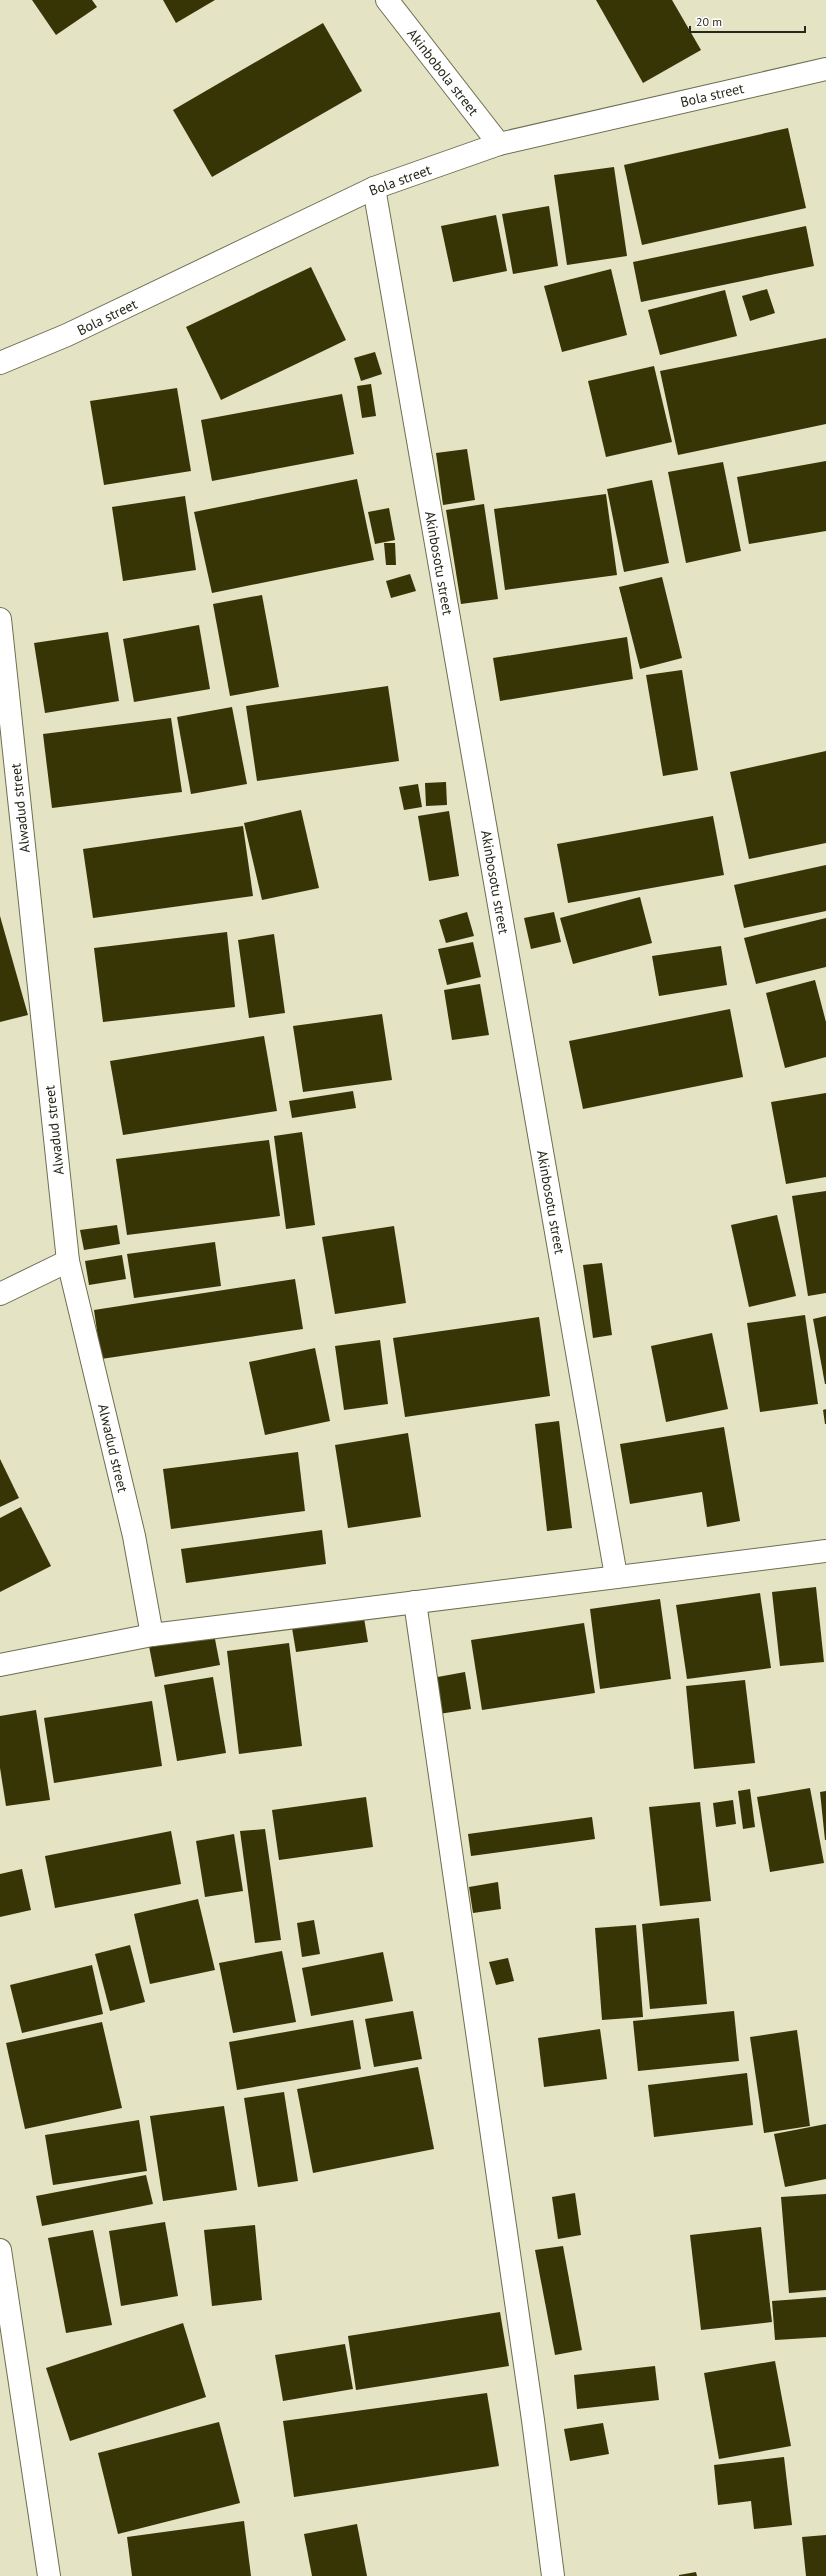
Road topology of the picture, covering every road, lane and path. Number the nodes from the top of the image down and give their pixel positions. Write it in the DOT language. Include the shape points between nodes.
graph roads {
  1 [pos="387,0"];
  2 [pos="826,69"];
  3 [pos="499,144"];
  4 [pos="374,188"];
  5 [pos="0,363"];
  6 [pos="0,619"];
  7 [pos="68,1261"];
  8 [pos="0,1294"];
  9 [pos="826,1551"];
  10 [pos="616,1576"];
  11 [pos="415,1602"];
  12 [pos="152,1635"];
  13 [pos="0,1665"];
  14 [pos="0,2250"];
  15 [pos="48,2576"];
  16 [pos="553,2576"];
  1 -- 3 [label="street, Akinbobola street"];
  2 -- 3 [label="street, Bola street"];
  3 -- 4 [label="street, Bola street"];
  4 -- 5 [label="street, Bola street" via="68,335"];
  4 -- 10 [label="street, Akinbosotu street"];
  6 -- 7 [label="street, Alwadud street"];
  7 -- 8 [label="street"];
  7 -- 12 [label="street, Alwadud street" via="134,1536"];
  9 -- 10 [label="street"];
  10 -- 11 [label="street"];
  11 -- 12 [label="street"];
  11 -- 16 [label="street" via="533,2420"];
  12 -- 13 [label="street"];
  14 -- 15 [label="street"];
}
